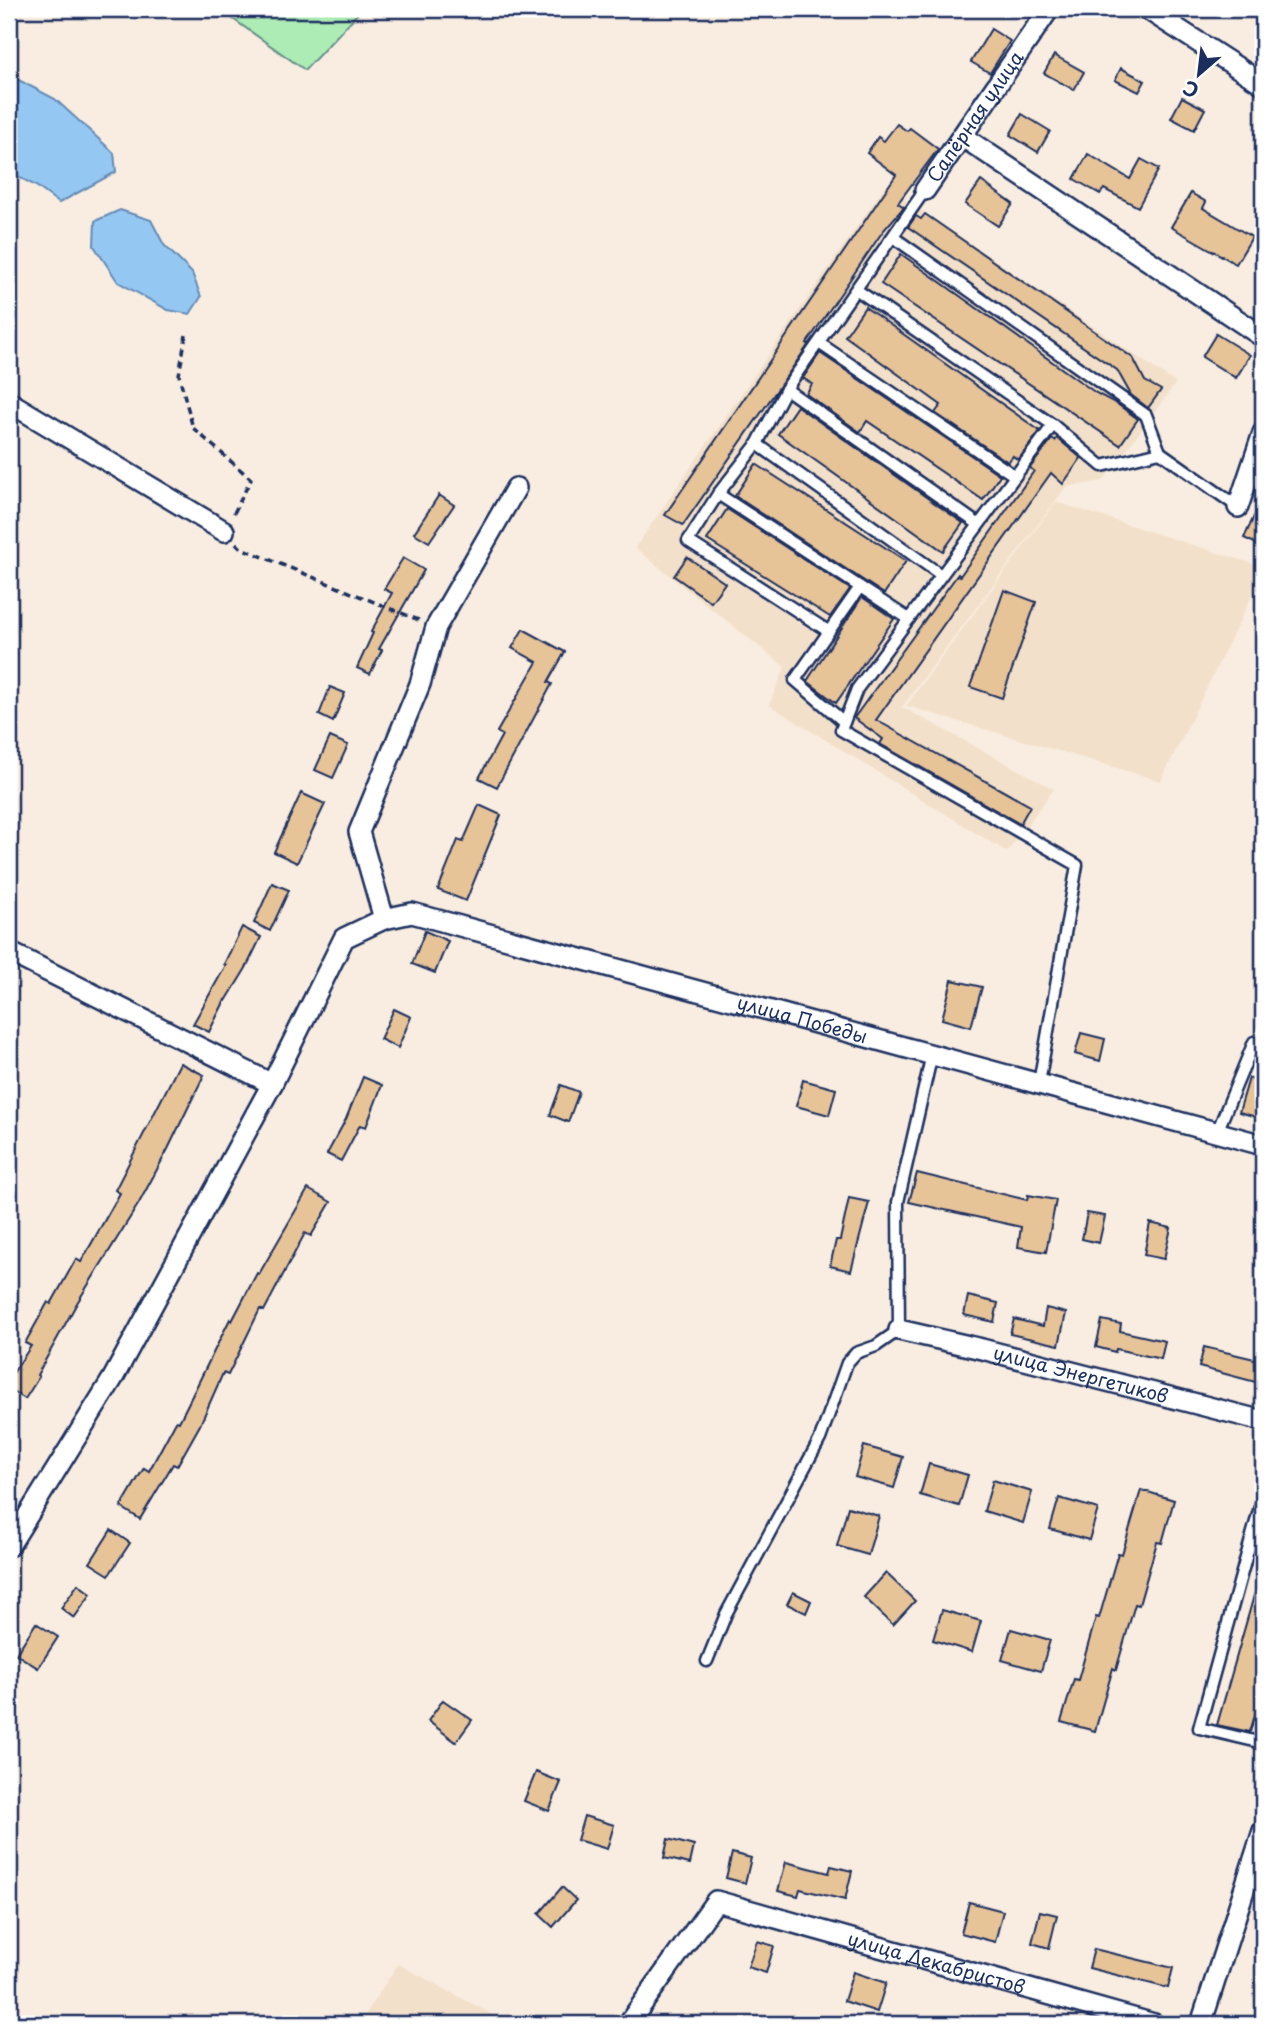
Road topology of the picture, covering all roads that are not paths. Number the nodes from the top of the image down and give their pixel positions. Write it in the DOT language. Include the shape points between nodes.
graph roads {
  1 [pos="1049,9"];
  2 [pos="1147,9"];
  3 [pos="1263,83"];
  4 [pos="963,137"];
  5 [pos="925,190"];
  6 [pos="893,237"];
  7 [pos="857,290"];
  8 [pos="1263,337"];
  9 [pos="819,343"];
  10 [pos="786,389"];
  11 [pos="9,402"];
  12 [pos="1054,425"];
  13 [pos="1263,433"];
  14 [pos="757,444"];
  15 [pos="1160,452"];
  16 [pos="1015,476"];
  17 [pos="516,488"];
  18 [pos="718,494"];
  19 [pos="1238,507"];
  20 [pos="978,524"];
  21 [pos="224,531"];
  22 [pos="941,575"];
  23 [pos="860,587"];
  24 [pos="909,619"];
  25 [pos="828,631"];
  26 [pos="844,722"];
  27 [pos="384,919"];
  28 [pos="9,952"];
  29 [pos="1263,1045"];
  30 [pos="932,1054"];
  31 [pos="1039,1083"];
  32 [pos="272,1084"];
  33 [pos="1217,1132"];
  34 [pos="1263,1145"];
  35 [pos="900,1331"];
  36 [pos="1263,1421"];
  37 [pos="1263,1496"];
  38 [pos="9,1546"];
  39 [pos="707,1661"];
  40 [pos="1263,1743"];
  41 [pos="1263,1831"];
  42 [pos="628,2024"];
  43 [pos="1154,2024"];
  44 [pos="1201,2024"];
  1 -- 4 [label="street, Сапёрная улица"];
  2 -- 3 [label="street"];
  4 -- 5 [label="street, Сапёрная улица"];
  4 -- 8 [label="street"];
  5 -- 6 [label="lane"];
  6 -- 7 [label="lane"];
  6 -- 15 [label="lane" via="1146,415"];
  7 -- 9 [label="lane"];
  7 -- 12 [label="lane"];
  9 -- 10 [label="lane"];
  9 -- 16 [label="lane"];
  10 -- 14 [label="lane"];
  10 -- 20 [label="lane"];
  11 -- 21 [label="street"];
  12 -- 15 [label="lane" via="1102,466"];
  12 -- 16 [label="lane"];
  13 -- 19 [label="street"];
  14 -- 18 [label="lane"];
  14 -- 22 [label="lane"];
  15 -- 19 [label="lane"];
  16 -- 20 [label="lane"];
  17 -- 27 [label="street" via="436,627 420,684 359,832"];
  18 -- 23 [label="lane"];
  18 -- 25 [label="lane" via="688,541"];
  20 -- 22 [label="lane"];
  22 -- 24 [label="lane"];
  23 -- 24 [label="lane"];
  23 -- 25 [label="lane"];
  24 -- 26 [label="lane" via="857,689"];
  25 -- 26 [label="lane" via="795,680"];
  26 -- 31 [label="lane" via="841,730 1077,865"];
  27 -- 30 [label="street, улица Победы" via="412,913"];
  27 -- 32 [label="street, улица Победы" via="344,938"];
  28 -- 32 [label="street"];
  29 -- 33 [label="lane" via="1254,1042"];
  30 -- 31 [label="street, улица Победы"];
  30 -- 35 [label="lane" via="898,1202"];
  31 -- 33 [label="street, улица Победы"];
  32 -- 38 [label="street" via="113,1378"];
  33 -- 34 [label="street, улица Победы"];
  35 -- 36 [label="street, улица Энергетиков"];
  35 -- 39 [label="lane" via="856,1353 847,1363 821,1439 726,1614"];
  37 -- 40 [label="lane" via="1199,1728"];
  41 -- 44 [label="street"];
  42 -- 43 [label="street, улица Декабристов" via="716,1901"];
}
